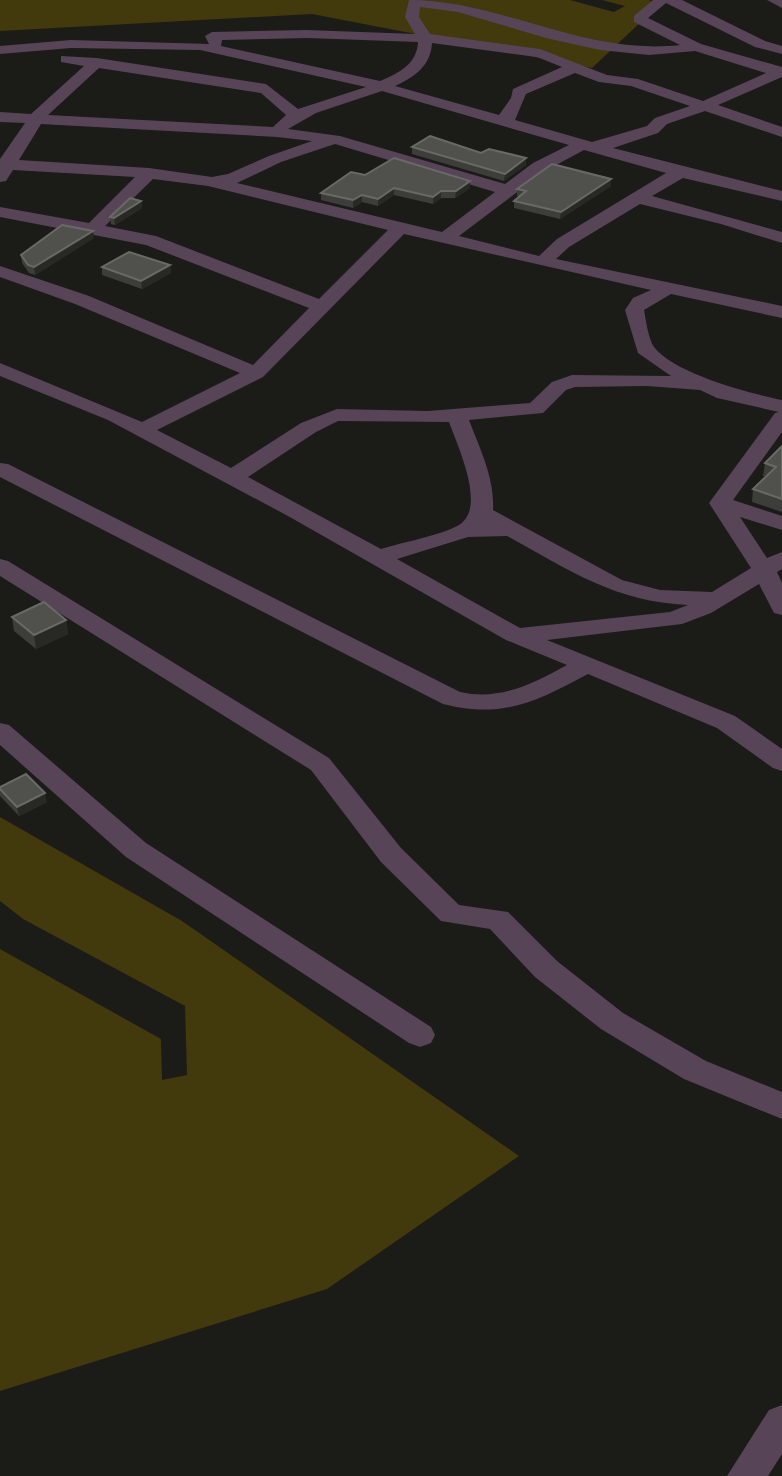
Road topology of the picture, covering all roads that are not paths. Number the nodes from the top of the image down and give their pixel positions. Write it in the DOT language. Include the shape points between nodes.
graph roads {
  1 [pos="661,0"];
  2 [pos="671,0"];
  3 [pos="774,0"];
  4 [pos="782,4"];
  5 [pos="505,22"];
  6 [pos="425,38"];
  7 [pos="93,44"];
  8 [pos="696,47"];
  9 [pos="211,48"];
  10 [pos="782,50"];
  11 [pos="2,51"];
  12 [pos="540,53"];
  13 [pos="262,58"];
  14 [pos="93,62"];
  15 [pos="575,67"];
  16 [pos="781,72"];
  17 [pos="376,86"];
  18 [pos="266,89"];
  19 [pos="703,105"];
  20 [pos="296,115"];
  21 [pos="0,117"];
  22 [pos="37,117"];
  23 [pos="508,124"];
  24 [pos="277,132"];
  25 [pos="782,132"];
  26 [pos="334,139"];
  27 [pos="584,146"];
  28 [pos="275,159"];
  29 [pos="3,169"];
  30 [pos="680,172"];
  31 [pos="149,173"];
  32 [pos="208,181"];
  33 [pos="506,190"];
  34 [pos="252,193"];
  35 [pos="782,196"];
  36 [pos="638,198"];
  37 [pos="0,212"];
  38 [pos="94,228"];
  39 [pos="399,229"];
  40 [pos="445,238"];
  41 [pos="782,238"];
  42 [pos="543,262"];
  43 [pos="0,271"];
  44 [pos="670,288"];
  45 [pos="320,306"];
  46 [pos="782,312"];
  47 [pos="0,369"];
  48 [pos="256,373"];
  49 [pos="703,384"];
  50 [pos="782,406"];
  51 [pos="457,415"];
  52 [pos="782,417"];
  53 [pos="141,430"];
  54 [pos="0,469"];
  55 [pos="231,477"];
  56 [pos="720,503"];
  57 [pos="474,521"];
  58 [pos="782,523"];
  59 [pos="380,557"];
  60 [pos="0,566"];
  61 [pos="773,566"];
  62 [pos="722,598"];
  63 [pos="782,608"];
  64 [pos="515,635"];
  65 [pos="586,665"];
  66 [pos="0,731"];
  67 [pos="782,762"];
  68 [pos="420,1035"];
  69 [pos="782,1106"];
  70 [pos="782,1422"];
  71 [pos="746,1476"];
  1 -- 8 [label="street" via="639,19"];
  2 -- 10 [label="street"];
  3 -- 4 [label="street"];
  5 -- 6 [label="street" via="452,6 414,3 412,17"];
  5 -- 8 [label="street" via="652,51"];
  5 -- 12 [label="street"];
  6 -- 9 [label="street" via="212,36 216,43"];
  6 -- 12 [label="street"];
  6 -- 17 [label="street" via="425,57 418,67"];
  7 -- 9 [label="street"];
  7 -- 11 [label="street"];
  7 -- 14 [label="street"];
  8 -- 16 [label="street"];
  9 -- 13 [label="street"];
  11 -- 14 [label="street"];
  12 -- 15 [label="street"];
  13 -- 17 [label="street"];
  13 -- 18 [label="street" via="283,73"];
  14 -- 18 [label="street"];
  14 -- 22 [label="street"];
  15 -- 19 [label="street"];
  15 -- 23 [label="street" via="518,92"];
  16 -- 19 [label="street"];
  17 -- 20 [label="street"];
  17 -- 23 [label="street"];
  18 -- 20 [label="street"];
  19 -- 25 [label="street"];
  19 -- 27 [label="street" via="618,142"];
  20 -- 24 [label="street"];
  21 -- 22 [label="street"];
  22 -- 24 [label="street"];
  22 -- 29 [label="street"];
  23 -- 27 [label="street"];
  24 -- 26 [label="street"];
  24 -- 28 [label="street" via="280,147"];
  26 -- 28 [label="street"];
  26 -- 33 [label="street"];
  27 -- 30 [label="street"];
  27 -- 33 [label="street"];
  28 -- 32 [label="street" via="232,179"];
  28 -- 34 [label="street"];
  29 -- 31 [label="street"];
  30 -- 35 [label="street"];
  30 -- 36 [label="street"];
  31 -- 32 [label="street"];
  31 -- 38 [label="street"];
  32 -- 34 [label="street"];
  33 -- 40 [label="street"];
  34 -- 39 [label="street"];
  36 -- 41 [label="street"];
  36 -- 42 [label="street" via="563,243"];
  37 -- 38 [label="street"];
  38 -- 45 [label="street" via="150,240"];
  39 -- 40 [label="street"];
  39 -- 45 [label="street"];
  40 -- 42 [label="street"];
  42 -- 44 [label="street"];
  43 -- 48 [label="street"];
  44 -- 46 [label="street"];
  44 -- 49 [label="street" via="634,310 645,349"];
  45 -- 48 [label="street"];
  47 -- 53 [label="street"];
  48 -- 53 [label="street"];
  49 -- 50 [label="street" via="739,399"];
  49 -- 51 [label="street" via="572,381 559,386 536,409"];
  51 -- 55 [label="street" via="325,418"];
  51 -- 57 [label="street" via="483,496"];
  52 -- 56 [label="street"];
  53 -- 55 [label="street"];
  54 -- 65 [label="street" via="452,698 493,705 523,697"];
  55 -- 59 [label="street"];
  56 -- 58 [label="street"];
  56 -- 61 [label="street"];
  57 -- 59 [label="street"];
  57 -- 62 [label="street" via="508,529 634,593 677,600"];
  59 -- 64 [label="street"];
  60 -- 69 [label="street" via="320,764 391,855 451,914 498,919 546,969 612,1021 695,1070"];
  61 -- 62 [label="street"];
  61 -- 63 [label="street"];
  62 -- 64 [label="street" via="674,619"];
  64 -- 65 [label="street"];
  65 -- 67 [label="street" via="726,722"];
  66 -- 68 [label="street" via="136,850"];
  70 -- 71 [label="street"];
}
